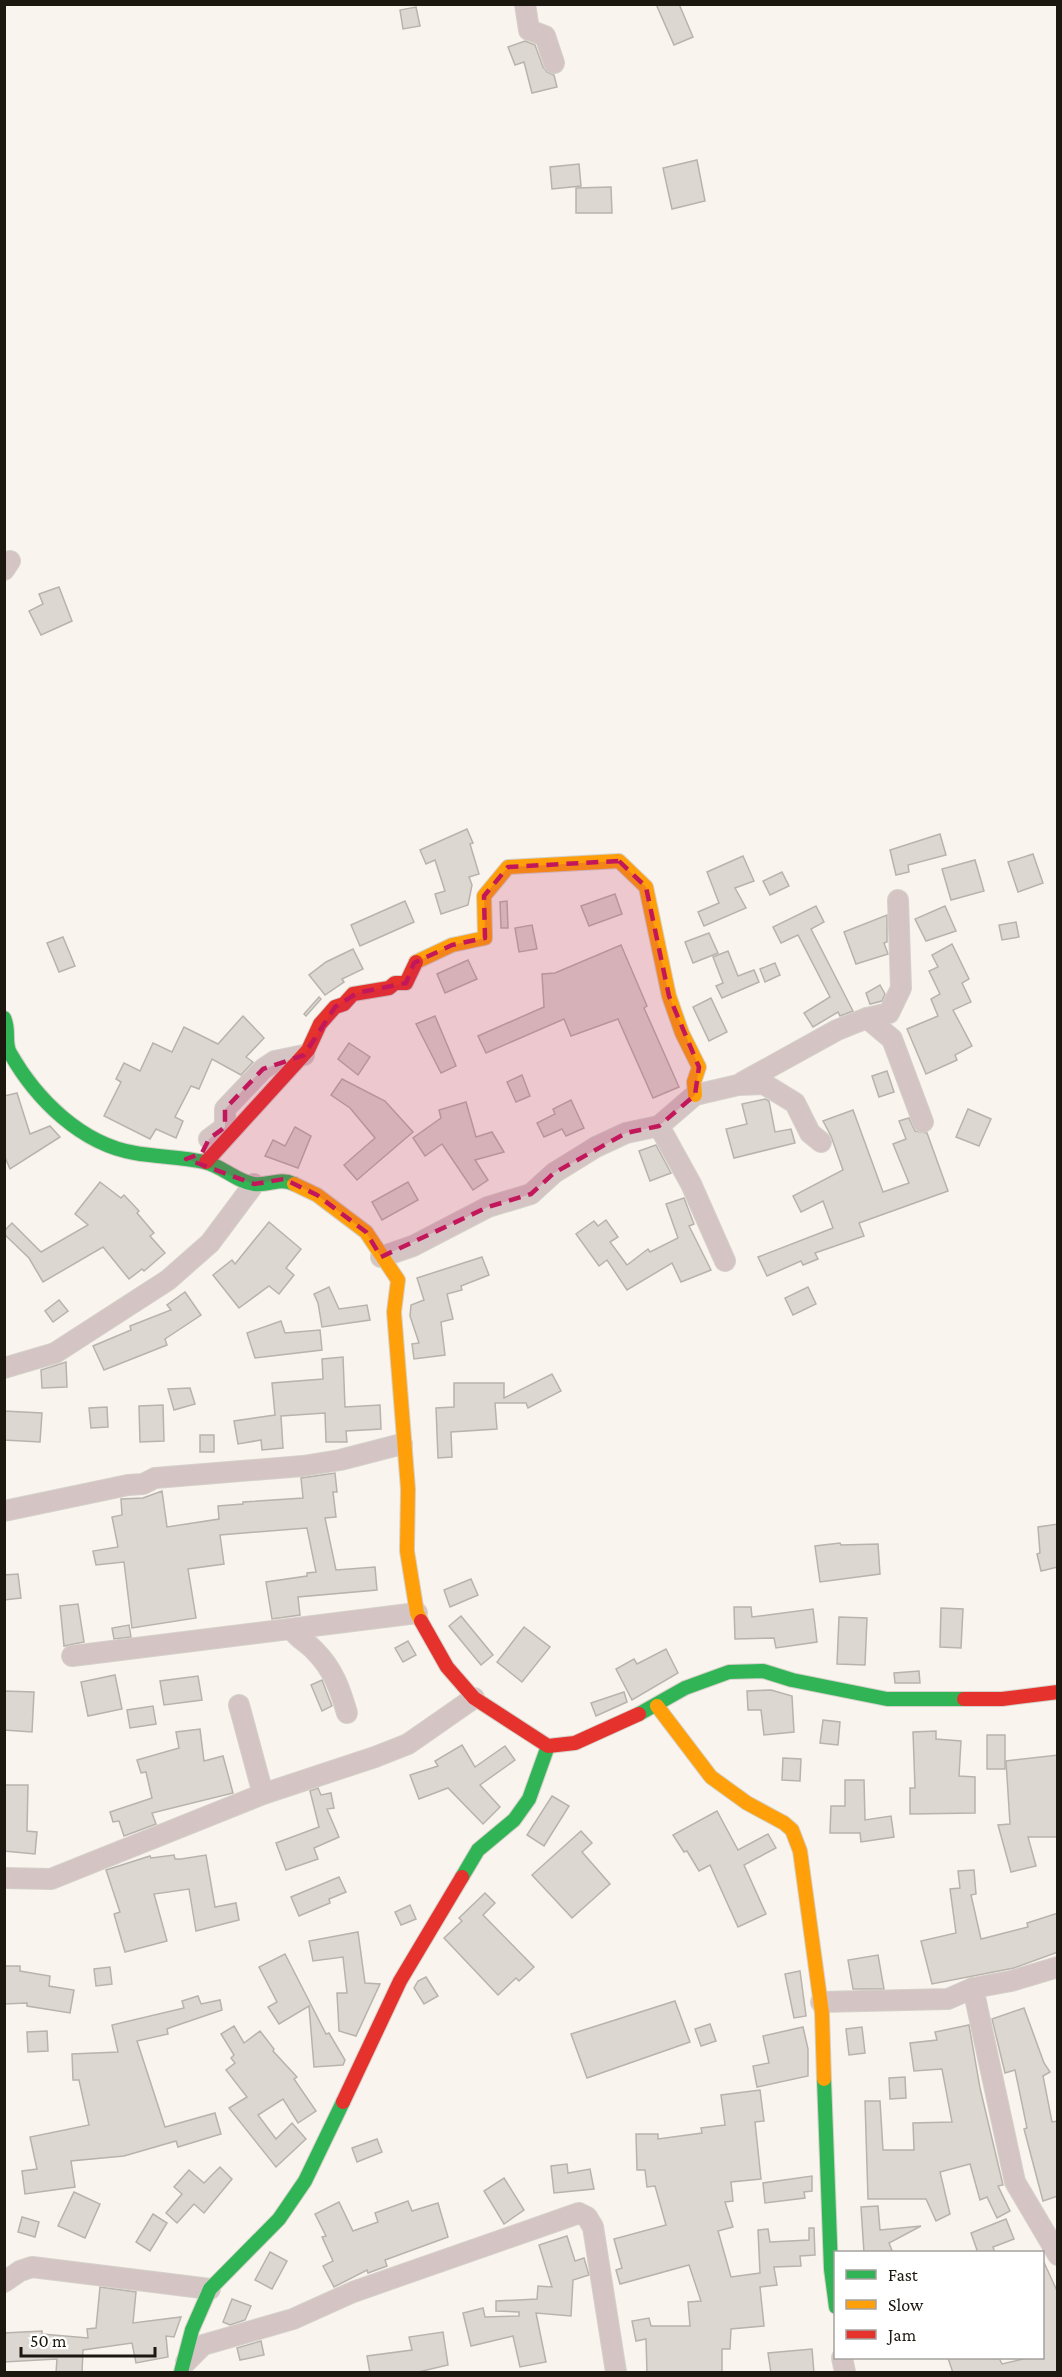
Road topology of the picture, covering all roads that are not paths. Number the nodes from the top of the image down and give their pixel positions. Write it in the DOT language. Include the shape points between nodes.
graph roads {
  1 [pos="525,4"];
  2 [pos="554,63"];
  3 [pos="898,900"];
  4 [pos="867,1018"];
  5 [pos="6,1024"];
  6 [pos="304,1055"];
  7 [pos="738,1085"];
  8 [pos="695,1095"];
  9 [pos="923,1122"];
  10 [pos="659,1126"];
  11 [pos="821,1142"];
  12 [pos="186,1159"];
  13 [pos="206,1162"];
  14 [pos="254,1184"];
  15 [pos="381,1257"];
  16 [pos="725,1262"];
  17 [pos="4,1368"];
  18 [pos="402,1444"];
  19 [pos="4,1511"];
  20 [pos="417,1613"];
  21 [pos="292,1629"];
  22 [pos="72,1656"];
  23 [pos="1058,1692"];
  24 [pos="474,1698"];
  25 [pos="239,1705"];
  26 [pos="657,1706"];
  27 [pos="347,1713"];
  28 [pos="548,1746"];
  29 [pos="263,1794"];
  30 [pos="4,1878"];
  31 [pos="1058,1967"];
  32 [pos="973,1988"];
  33 [pos="826,2006"];
  34 [pos="1058,2255"];
  35 [pos="4,2282"];
  36 [pos="210,2289"];
  37 [pos="834,2292"];
  38 [pos="184,2367"];
  39 [pos="616,2373"];
  1 -- 2 [label="street" via="529,30 545,36"];
  3 -- 4 [label="street" via="901,988 889,1013"];
  4 -- 7 [label="street" via="837,1030"];
  4 -- 9 [label="street" via="892,1039"];
  5 -- 12 [label="street" via="8,1050 28,1080 72,1127 133,1153"];
  6 -- 8 [label="street" via="327,1016 353,994 406,983 414,963 453,945 485,938 484,896 507,867 619,861 646,887 669,996 699,1067"];
  6 -- 12 [label="street" via="275,1061 263,1069 225,1109 225,1127 209,1139 202,1153"];
  6 -- 13 [label="street"];
  7 -- 8 [label="street"];
  7 -- 11 [label="street" via="764,1084 795,1103 810,1133"];
  8 -- 10 [label="street"];
  10 -- 15 [label="street" via="626,1133 554,1173 531,1194 488,1207 413,1246"];
  10 -- 16 [label="street" via="691,1184"];
  12 -- 13 [label="street"];
  13 -- 14 [label="street"];
  14 -- 15 [label="street" via="284,1179 317,1195 366,1232"];
  14 -- 17 [label="street" via="210,1243 168,1280 55,1353"];
  15 -- 18 [label="street" via="398,1280 394,1312 401,1374"];
  18 -- 19 [label="street" via="303,1466 155,1478 143,1484"];
  18 -- 20 [label="street" via="408,1489 407,1551"];
  20 -- 21 [label="street"];
  20 -- 24 [label="street" via="447,1667"];
  21 -- 22 [label="street"];
  21 -- 27 [label="street" via="336,1677"];
  23 -- 26 [label="street" via="1002,1699 887,1699 763,1671 729,1672 685,1688"];
  24 -- 28 [label="street"];
  24 -- 29 [label="street" via="408,1744"];
  25 -- 29 [label="street"];
  26 -- 28 [label="street" via="575,1743"];
  26 -- 33 [label="street" via="711,1777 792,1830 800,1851"];
  28 -- 36 [label="street" via="529,1798 514,1820 478,1850 400,1981 305,2181 279,2219"];
  29 -- 30 [label="street" via="51,1879"];
  31 -- 32 [label="street"];
  32 -- 33 [label="street" via="948,1999"];
  32 -- 34 [label="street" via="1015,2182"];
  33 -- 37 [label="street"];
  35 -- 36 [label="street" via="32,2267"];
  36 -- 38 [label="street" via="192,2330"];
  38 -- 39 [label="street" via="203,2345 293,2319 353,2292 579,2213 593,2226"];
}
